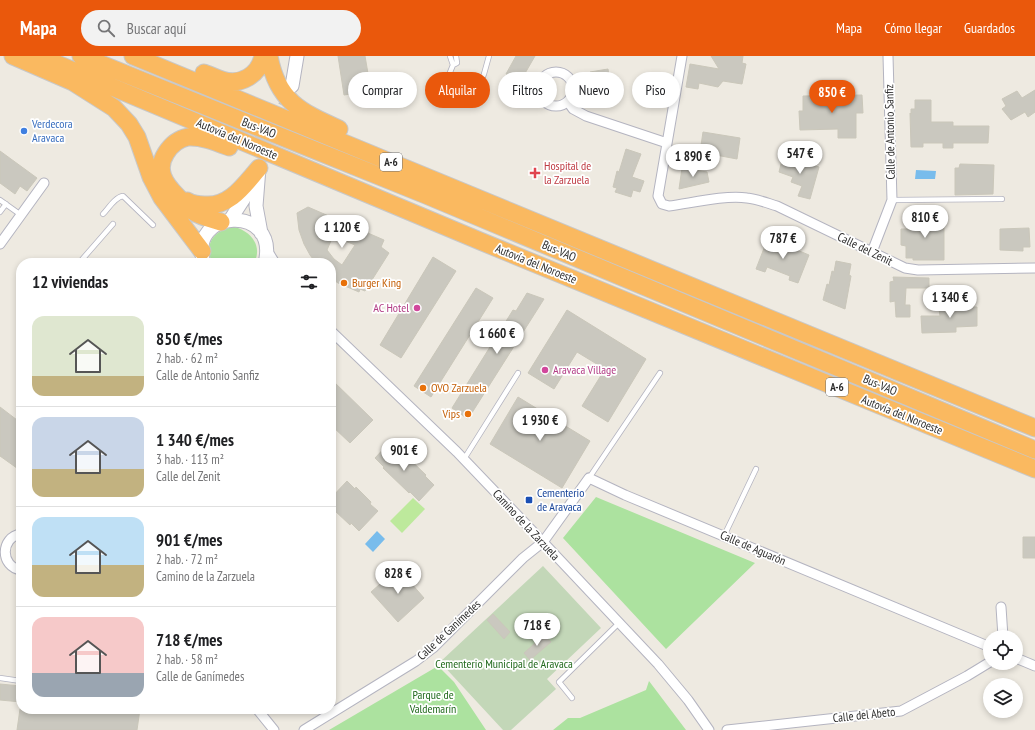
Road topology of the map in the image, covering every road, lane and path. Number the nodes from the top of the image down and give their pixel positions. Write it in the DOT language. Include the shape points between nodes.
graph roads {
  1 [pos="13,56"];
  2 [pos="38,56"];
  3 [pos="81,56"];
  4 [pos="133,56"];
  5 [pos="163,56"];
  6 [pos="262,56"];
  7 [pos="269,56"];
  8 [pos="297,56"];
  9 [pos="450,56"];
  10 [pos="456,56"];
  11 [pos="489,56"];
  12 [pos="682,56"];
  13 [pos="888,56"];
  14 [pos="452,65"];
  15 [pos="449,72"];
  16 [pos="485,72"];
  17 [pos="292,86"];
  18 [pos="572,108"];
  19 [pos="667,143"];
  20 [pos="259,168"];
  21 [pos="44,183"];
  22 [pos="178,196"];
  23 [pos="1002,199"];
  24 [pos="0,200"];
  25 [pos="892,200"];
  26 [pos="6,204"];
  27 [pos="0,212"];
  28 [pos="103,214"];
  29 [pos="21,215"];
  30 [pos="226,221"];
  31 [pos="113,224"];
  32 [pos="153,226"];
  33 [pos="261,233"];
  34 [pos="480,241"];
  35 [pos="0,244"];
  36 [pos="872,252"];
  37 [pos="266,257"];
  38 [pos="83,258"];
  39 [pos="202,258"];
  40 [pos="202,258"];
  41 [pos="650,268"];
  42 [pos="1035,268"];
  43 [pos="638,305"];
  44 [pos="336,336"];
  45 [pos="660,372"];
  46 [pos="518,373"];
  47 [pos="1035,428"];
  48 [pos="1035,450"];
  49 [pos="464,459"];
  50 [pos="756,469"];
  51 [pos="1035,469"];
  52 [pos="589,478"];
  53 [pos="1035,482"];
  54 [pos="16,535"];
  55 [pos="724,536"];
  56 [pos="543,542"];
  57 [pos="2,556"];
  58 [pos="16,568"];
  59 [pos="1001,607"];
  60 [pos="619,623"];
  61 [pos="1003,630"];
  62 [pos="983,644"];
  63 [pos="1023,661"];
  64 [pos="983,666"];
  65 [pos="1035,666"];
  66 [pos="0,678"];
  67 [pos="16,680"];
  68 [pos="572,698"];
  69 [pos="336,710"];
  70 [pos="261,714"];
  71 [pos="330,714"];
  72 [pos="274,730"];
  73 [pos="304,730"];
  74 [pos="709,730"];
  75 [pos="727,730"];
  1 -- 39 [label="highway" via="73,82 114,108 129,124 137,137 151,177 162,198 194,242"];
  2 -- 34 [label="highway, Autovía del Noroeste / A-6"];
  3 -- 48 [label="highway, Bus-VAO" via="433,198"];
  4 -- 41 [label="highway, A-6"];
  5 -- 6 [label="highway" via="232,82 254,74 260,66"];
  7 -- 41 [label="highway" via="280,88 292,104 301,110"];
  8 -- 17 [label="main road"];
  9 -- 14 [label="lane"];
  10 -- 14 [label="lane" via="456,63"];
  11 -- 16 [label="lane"];
  12 -- 19 [label="street"];
  13 -- 25 [label="street, Calle de Antonio Sanfiz"];
  14 -- 15 [label="lane"];
  18 -- 19 [label="street" via="586,116"];
  19 -- 36 [label="street, Calle del Zenit" via="658,196 662,204 669,206 730,198 762,201"];
  20 -- 22 [label="highway" via="239,192 224,202 208,206 197,205"];
  20 -- 30 [label="main road" via="243,200"];
  20 -- 33 [label="main road" via="256,206"];
  21 -- 29 [label="street"];
  22 -- 30 [label="highway" via="193,211"];
  22 -- 34 [label="highway" via="163,177 161,171 164,156 180,139 198,138 231,147 447,235"];
  23 -- 25 [label="lane"];
  24 -- 26 [label="lane"];
  25 -- 36 [label="street, Calle de Antonio Sanfiz"];
  26 -- 27 [label="lane"];
  26 -- 29 [label="lane"];
  28 -- 32 [label="lane" via="120,196 123,196"];
  29 -- 35 [label="street"];
  30 -- 33 [label="main road" via="247,222"];
  30 -- 40 [label="main road" via="214,226 205,238"];
  31 -- 38 [label="lane"];
  33 -- 37 [label="main road" via="266,244"];
  34 -- 43 [label="highway, Autovía del Noroeste / A-6"];
  36 -- 42 [label="street, Calle del Zenit" via="905,268 918,270"];
  41 -- 47 [label="highway, A-6"];
  43 -- 51 [label="highway, Autovía del Noroeste / A-6"];
  43 -- 53 [label="highway" via="692,338"];
  44 -- 49 [label="street, Camino de la Zarzuela"];
  45 -- 52 [label="lane"];
  46 -- 49 [label="lane"];
  49 -- 56 [label="street, Camino de la Zarzuela"];
  50 -- 55 [label="lane"];
  52 -- 55 [label="street, Calle de Aguarón"];
  52 -- 56 [label="street"];
  54 -- 57 [label="street" via="6,545"];
  55 -- 62 [label="street, Calle de Aguarón"];
  56 -- 60 [label="street, Camino de la Zarzuela"];
  56 -- 69 [label="street, Calle de Ganímedes" via="523,558 433,648"];
  57 -- 58 [label="street" via="10,566"];
  59 -- 61 [label="street"];
  60 -- 68 [label="lane" via="559,682"];
  60 -- 74 [label="street, Camino de la Zarzuela" via="658,664"];
  63 -- 65 [label="street"];
  64 -- 75 [label="street, Calle del Abeto" via="901,711"];
  66 -- 67 [label="lane"];
  70 -- 72 [label="street"];
  71 -- 73 [label="street, Calle de Ganímedes"];
}
